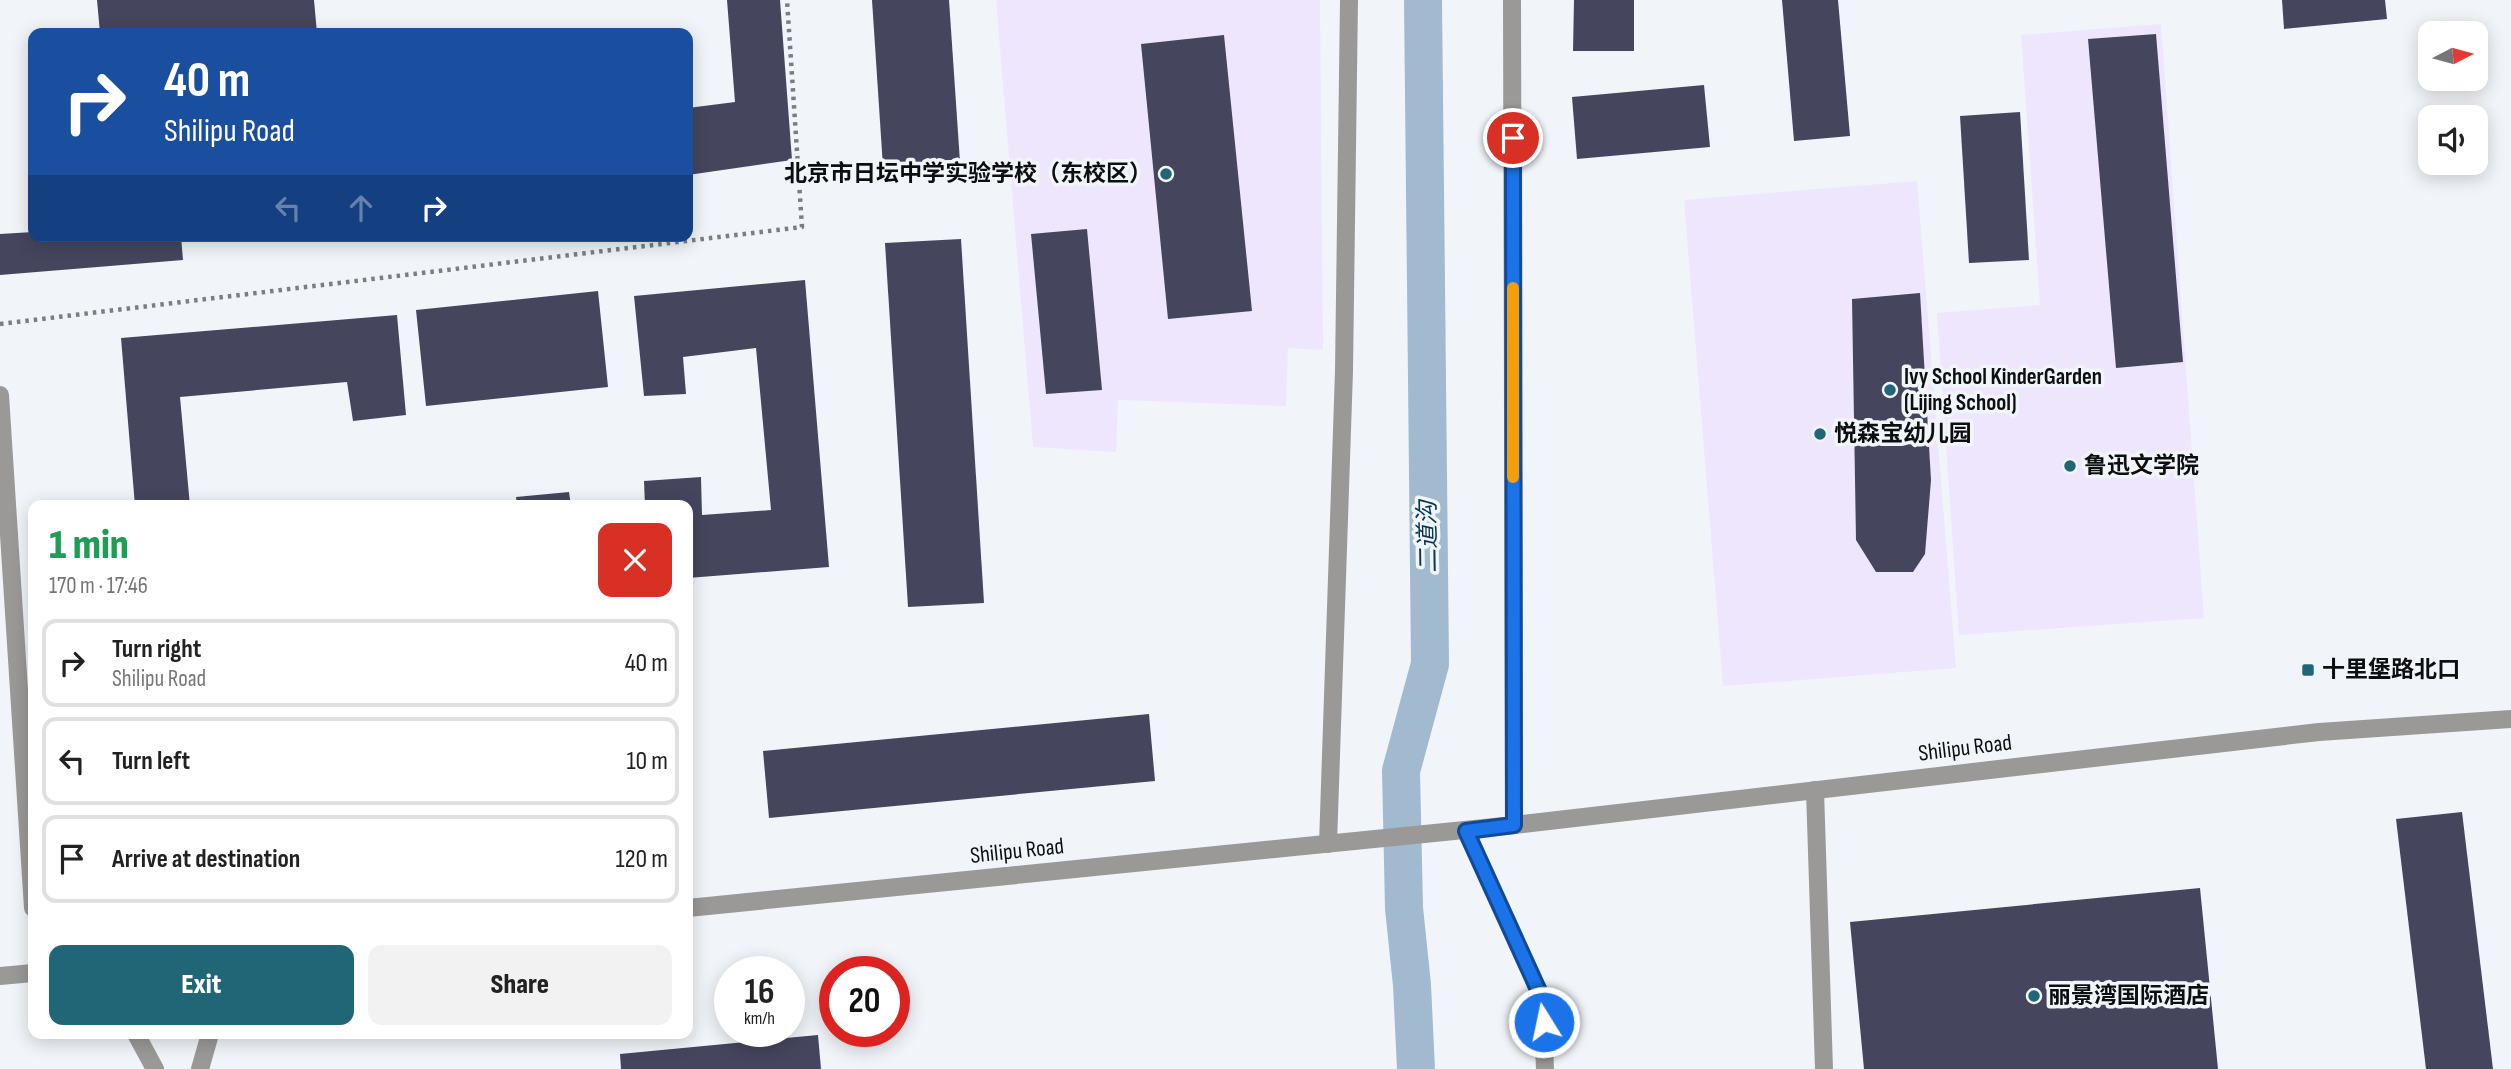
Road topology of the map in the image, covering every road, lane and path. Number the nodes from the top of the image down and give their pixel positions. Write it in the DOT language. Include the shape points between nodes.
graph roads {
  1 [pos="787,0"];
  2 [pos="1349,0"];
  3 [pos="1512,0"];
  4 [pos="693,240"];
  5 [pos="678,242"];
  6 [pos="0,324"];
  7 [pos="0,395"];
  8 [pos="2511,719"];
  9 [pos="1815,790"];
  10 [pos="1514,825"];
  11 [pos="28,830"];
  12 [pos="1466,831"];
  13 [pos="1328,844"];
  14 [pos="693,908"];
  15 [pos="28,973"];
  16 [pos="0,976"];
  17 [pos="139,1039"];
  18 [pos="209,1039"];
  19 [pos="155,1069"];
  20 [pos="200,1069"];
  21 [pos="1545,1069"];
  22 [pos="1824,1069"];
  1 -- 4 [label="path" via="802,227"];
  2 -- 13 [label="street" via="1345,331"];
  3 -- 10 [label="street"];
  5 -- 6 [label="path"];
  7 -- 11 [label="street"];
  8 -- 9 [label="street, Shilipu Road" via="2319,732"];
  9 -- 10 [label="street, Shilipu Road"];
  9 -- 22 [label="street"];
  10 -- 12 [label="street, Shilipu Road"];
  12 -- 13 [label="street, Shilipu Road"];
  12 -- 21 [label="street" via="1542,998"];
  13 -- 14 [label="street, Shilipu Road"];
  15 -- 16 [label="street"];
  17 -- 19 [label="street"];
  18 -- 20 [label="street"];
}
